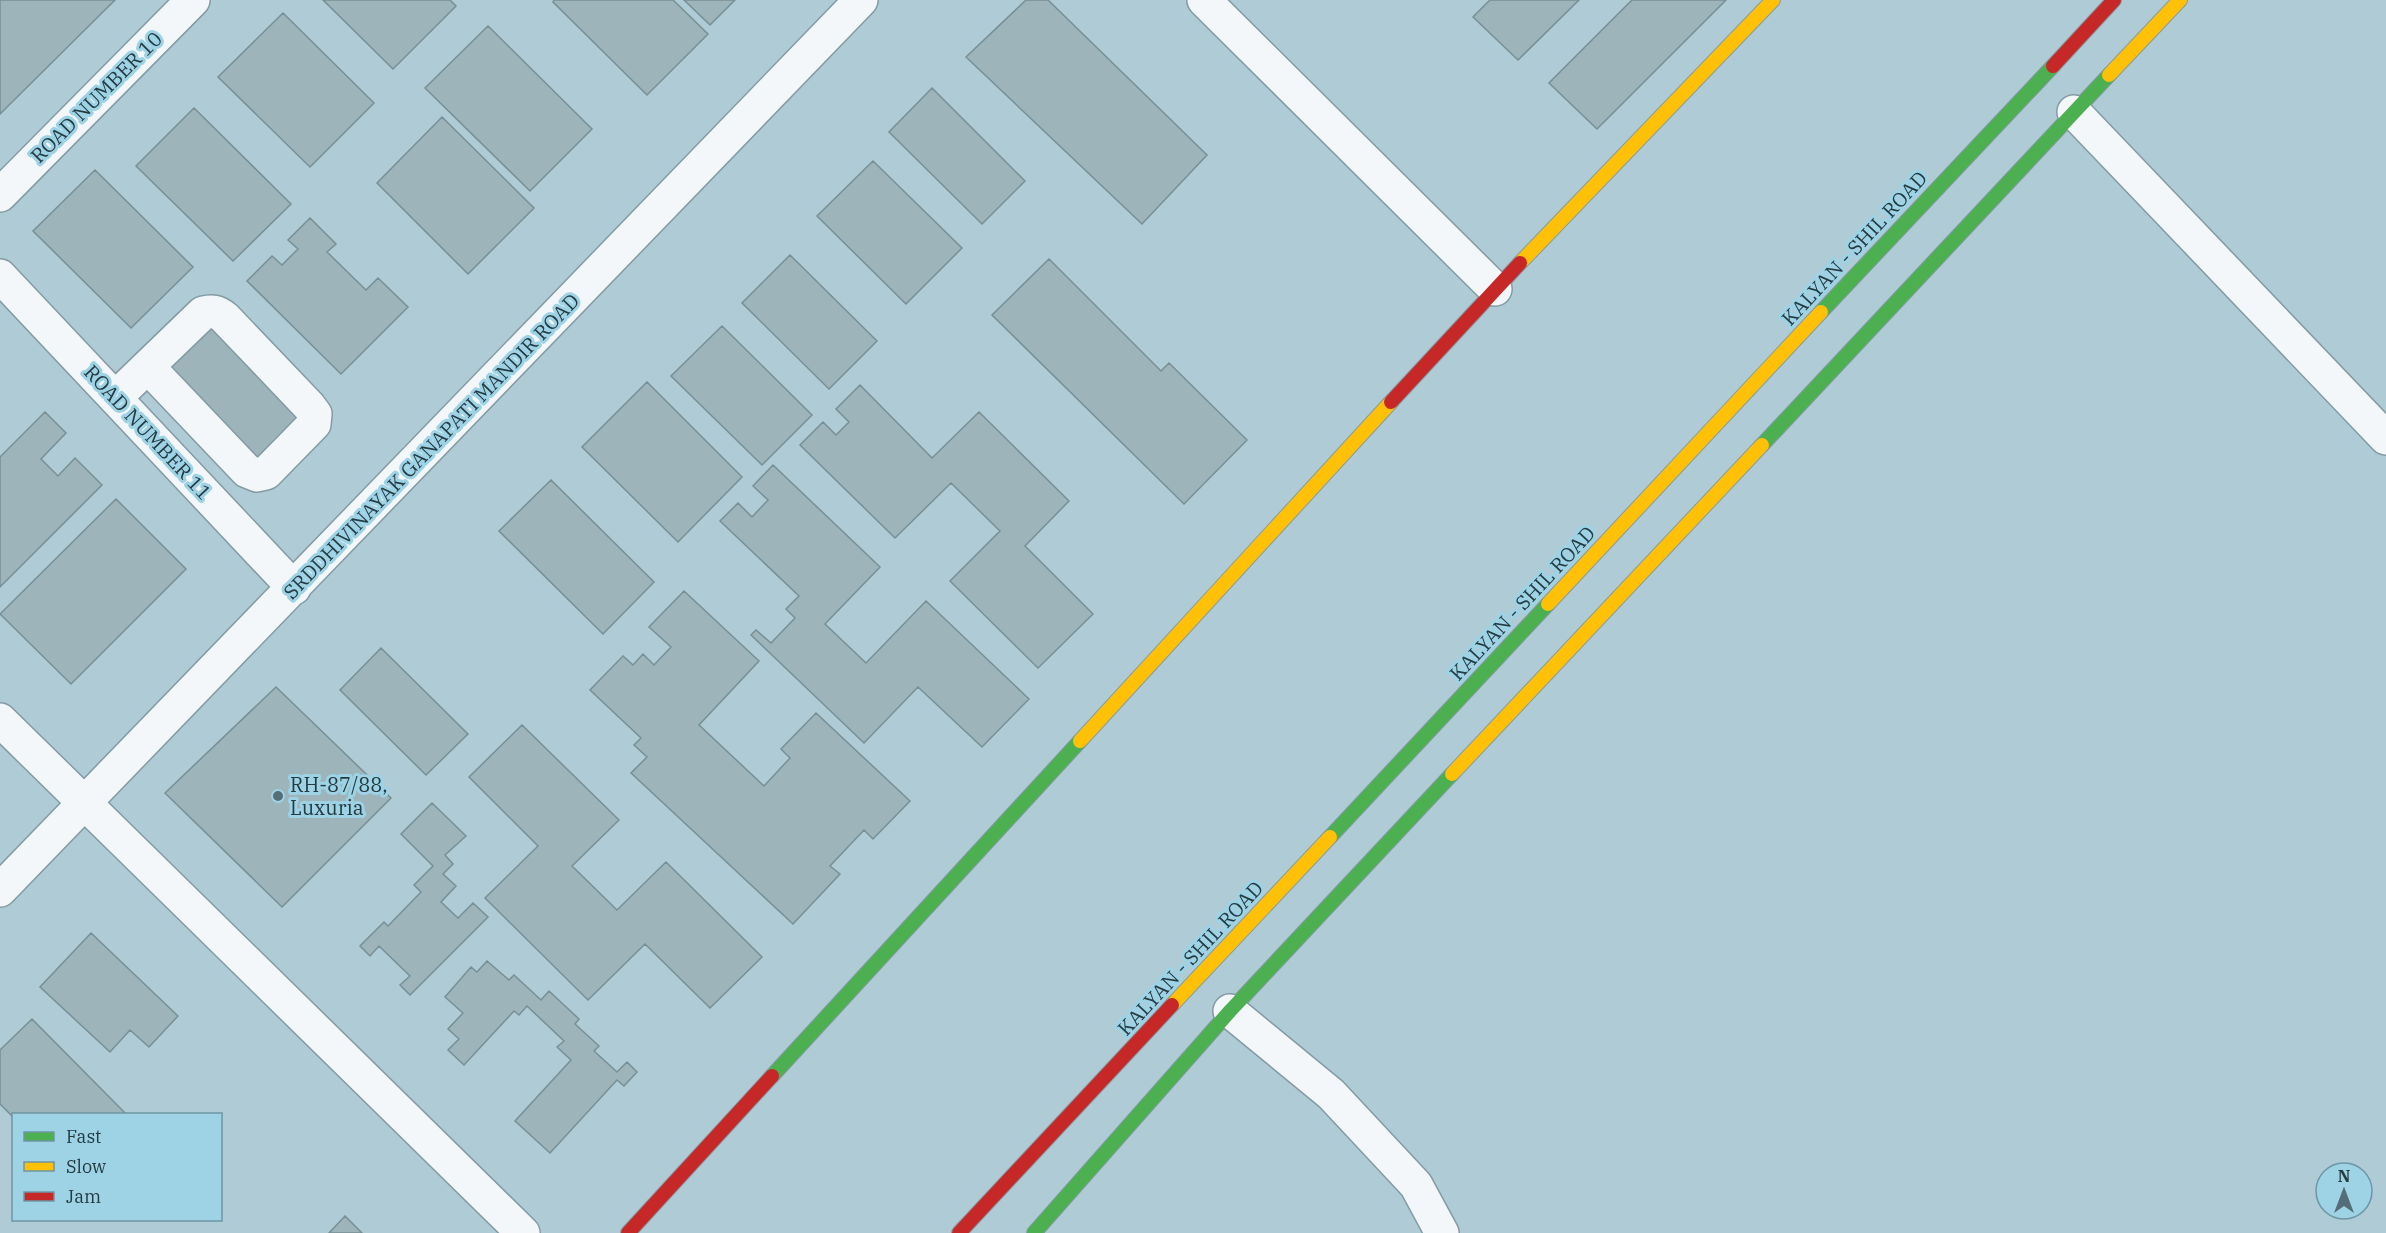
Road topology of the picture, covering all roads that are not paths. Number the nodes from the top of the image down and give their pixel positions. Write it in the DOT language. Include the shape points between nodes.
graph roads {
  1 [pos="192,0"];
  2 [pos="861,0"];
  3 [pos="1204,0"];
  4 [pos="1773,0"];
  5 [pos="2114,0"];
  6 [pos="2180,0"];
  7 [pos="2074,112"];
  8 [pos="0,195"];
  9 [pos="0,276"];
  10 [pos="1495,289"];
  11 [pos="148,367"];
  12 [pos="116,397"];
  13 [pos="2386,438"];
  14 [pos="294,588"];
  15 [pos="0,720"];
  16 [pos="83,803"];
  17 [pos="0,890"];
  18 [pos="1230,1011"];
  19 [pos="523,1233"];
  20 [pos="628,1233"];
  21 [pos="959,1233"];
  22 [pos="1034,1233"];
  23 [pos="1442,1233"];
  1 -- 8 [label="street, ROAD NUMBER 10"];
  2 -- 14 [label="street, SRDDHIVINAYAK GANAPATI MANDIR ROAD"];
  3 -- 10 [label="street"];
  4 -- 10 [label="main road"];
  5 -- 21 [label="main road, KALYAN - SHIL ROAD"];
  6 -- 7 [label="main road"];
  7 -- 13 [label="street"];
  7 -- 18 [label="main road"];
  9 -- 12 [label="street, ROAD NUMBER 11"];
  10 -- 20 [label="main road"];
  11 -- 11 [label="street" via="202,313 219,313 309,406 315,414 314,424 266,473 257,475 247,471"];
  11 -- 12 [label="street"];
  12 -- 14 [label="street, ROAD NUMBER 11"];
  14 -- 16 [label="street, SRDDHIVINAYAK GANAPATI MANDIR ROAD"];
  15 -- 16 [label="street"];
  16 -- 17 [label="street, SRDDHIVINAYAK GANAPATI MANDIR ROAD"];
  16 -- 19 [label="street"];
  18 -- 22 [label="main road"];
  18 -- 23 [label="street" via="1331,1094 1416,1185"];
}
